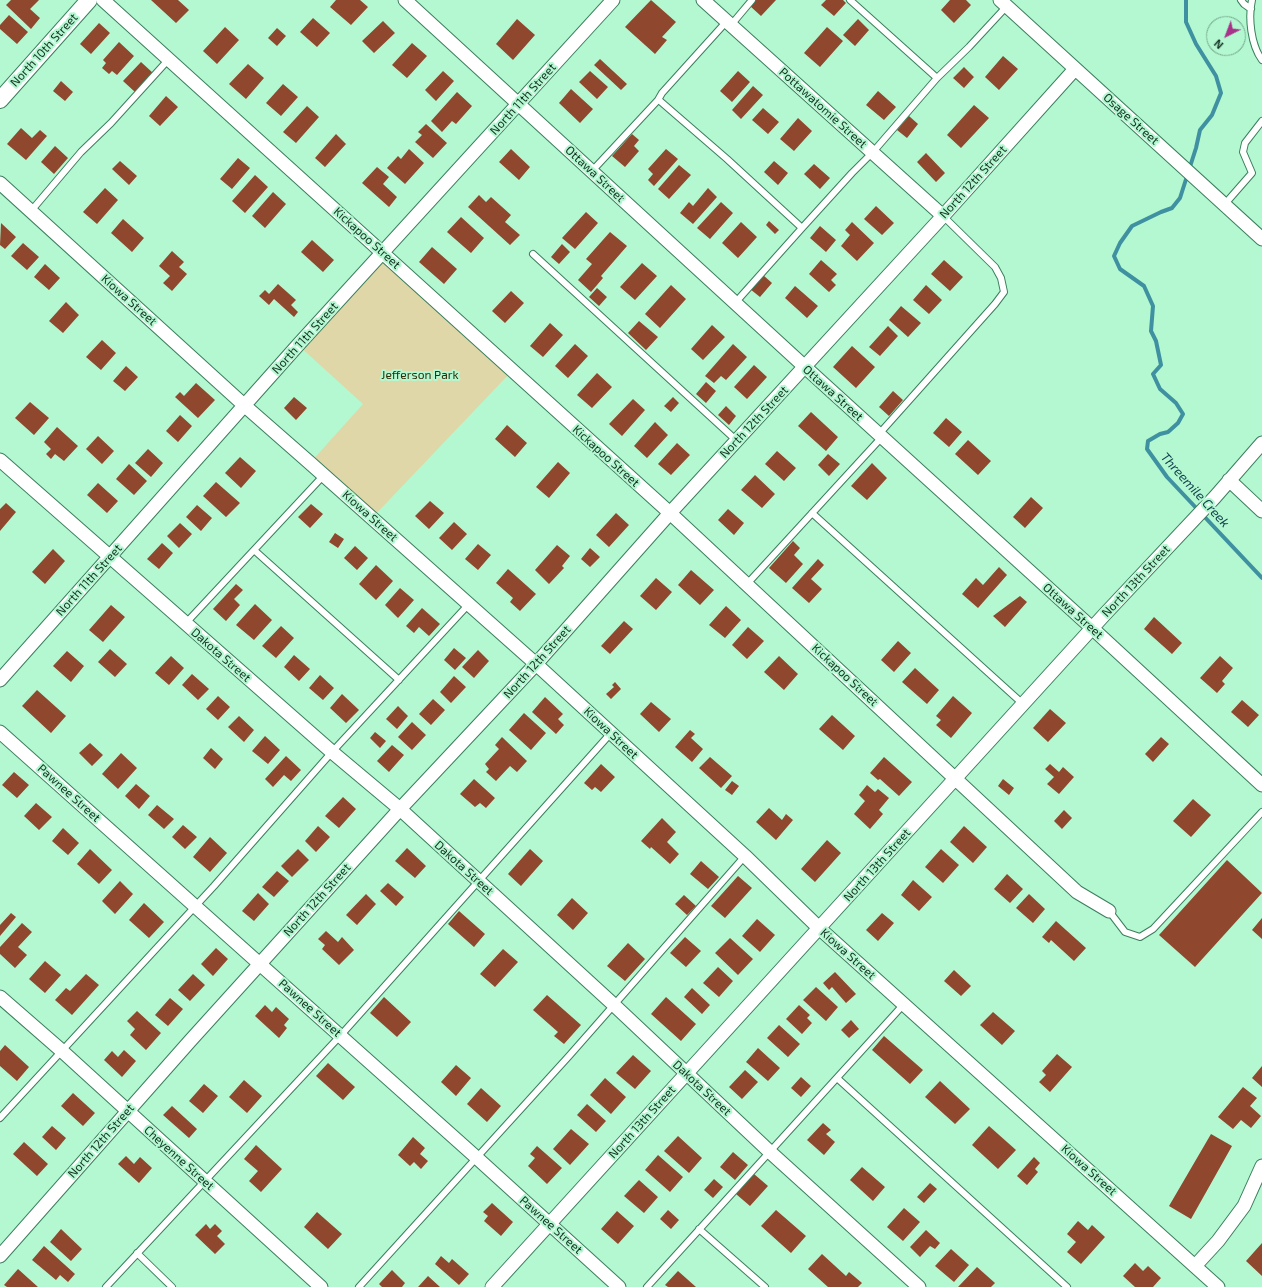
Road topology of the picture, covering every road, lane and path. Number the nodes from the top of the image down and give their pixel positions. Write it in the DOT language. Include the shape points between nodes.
graph roads {
  1 [pos="89,0"];
  2 [pos="103,0"];
  3 [pos="405,0"];
  4 [pos="612,0"];
  5 [pos="703,0"];
  6 [pos="752,0"];
  7 [pos="850,0"];
  8 [pos="1241,0"];
  9 [pos="1252,0"];
  10 [pos="1003,3"];
  11 [pos="1252,9"];
  12 [pos="729,23"];
  13 [pos="169,59"];
  14 [pos="1262,60"];
  15 [pos="1075,69"];
  16 [pos="937,78"];
  17 [pos="0,100"];
  18 [pos="658,100"];
  19 [pos="518,104"];
  20 [pos="1262,121"];
  21 [pos="873,152"];
  22 [pos="592,171"];
  23 [pos="0,183"];
  24 [pos="1224,205"];
  25 [pos="30,211"];
  26 [pos="943,216"];
  27 [pos="802,228"];
  28 [pos="1262,239"];
  29 [pos="382,252"];
  30 [pos="532,254"];
  31 [pos="735,303"];
  32 [pos="805,367"];
  33 [pos="245,406"];
  34 [pos="880,435"];
  35 [pos="737,441"];
  36 [pos="1262,443"];
  37 [pos="0,460"];
  38 [pos="324,475"];
  39 [pos="1229,480"];
  40 [pos="1262,511"];
  41 [pos="670,513"];
  42 [pos="812,513"];
  43 [pos="254,550"];
  44 [pos="109,557"];
  45 [pos="747,584"];
  46 [pos="469,604"];
  47 [pos="185,624"];
  48 [pos="1092,628"];
  49 [pos="536,664"];
  50 [pos="0,680"];
  51 [pos="399,680"];
  52 [pos="1023,704"];
  53 [pos="0,732"];
  54 [pos="611,733"];
  55 [pos="332,752"];
  56 [pos="956,779"];
  57 [pos="1262,785"];
  58 [pos="400,810"];
  59 [pos="1262,812"];
  60 [pos="745,856"];
  61 [pos="478,881"];
  62 [pos="196,906"];
  63 [pos="1109,911"];
  64 [pos="819,928"];
  65 [pos="260,963"];
  66 [pos="0,997"];
  67 [pos="904,1004"];
  68 [pos="614,1005"];
  69 [pos="341,1035"];
  70 [pos="62,1052"];
  71 [pos="686,1073"];
  72 [pos="837,1078"];
  73 [pos="128,1111"];
  74 [pos="0,1118"];
  75 [pos="770,1152"];
  76 [pos="477,1158"];
  77 [pos="1262,1166"];
  78 [pos="205,1182"];
  79 [pos="550,1224"];
  80 [pos="699,1229"];
  81 [pos="137,1253"];
  82 [pos="0,1256"];
  83 [pos="1195,1266"];
  84 [pos="106,1287"];
  85 [pos="172,1287"];
  86 [pos="321,1287"];
  87 [pos="359,1287"];
  88 [pos="492,1287"];
  89 [pos="619,1287"];
  90 [pos="648,1287"];
  91 [pos="765,1287"];
  92 [pos="918,1287"];
  93 [pos="1067,1287"];
  94 [pos="1218,1287"];
  1 -- 17 [label="street, North 10th Street"];
  2 -- 13 [label="street, Kickapoo Street"];
  3 -- 19 [label="street, Ottawa Street"];
  4 -- 19 [label="street, North 11th Street"];
  5 -- 12 [label="street, Pottawatomie Street"];
  6 -- 12 [label="lane"];
  7 -- 16 [label="lane"];
  8 -- 11 [label="lane"];
  9 -- 11 [label="lane"];
  10 -- 15 [label="street, Osage Street"];
  10 -- 16 [label="lane" via="969,48"];
  11 -- 14 [label="lane" via="1252,37"];
  12 -- 18 [label="lane"];
  12 -- 21 [label="street, Pottawatomie Street"];
  13 -- 25 [label="lane" via="81,152"];
  13 -- 29 [label="street, Kickapoo Street"];
  15 -- 24 [label="street, Osage Street"];
  15 -- 26 [label="street, North 12th Street"];
  16 -- 21 [label="lane"];
  18 -- 22 [label="lane"];
  18 -- 27 [label="lane"];
  19 -- 22 [label="street, Ottawa Street"];
  19 -- 29 [label="street, North 11th Street"];
  20 -- 24 [label="lane" via="1244,143 1243,152 1252,173"];
  21 -- 26 [label="street, Pottawatomie Street"];
  21 -- 27 [label="lane"];
  22 -- 31 [label="street, Ottawa Street"];
  23 -- 25 [label="street, Kiowa Street"];
  24 -- 28 [label="street, Osage Street"];
  25 -- 33 [label="street, Kiowa Street"];
  26 -- 32 [label="street, North 12th Street"];
  26 -- 34 [label="lane" via="995,268 1001,278 1004,292"];
  27 -- 31 [label="lane"];
  29 -- 33 [label="street, North 11th Street"];
  29 -- 41 [label="street, Kickapoo Street"];
  30 -- 35 [label="lane"];
  31 -- 32 [label="street, Ottawa Street"];
  32 -- 34 [label="street, Ottawa Street"];
  32 -- 35 [label="street, North 12th Street"];
  33 -- 38 [label="street, Kiowa Street"];
  33 -- 44 [label="street, North 11th Street"];
  34 -- 42 [label="lane"];
  34 -- 48 [label="street, Ottawa Street"];
  35 -- 41 [label="street, North 12th Street"];
  36 -- 39 [label="street, North 13th Street"];
  37 -- 44 [label="street, Dakota Street"];
  38 -- 43 [label="lane"];
  38 -- 46 [label="street, Kiowa Street"];
  39 -- 40 [label="street"];
  39 -- 48 [label="street, North 13th Street"];
  41 -- 45 [label="street, Kickapoo Street"];
  41 -- 49 [label="street, North 12th Street"];
  42 -- 45 [label="lane"];
  42 -- 52 [label="lane"];
  43 -- 47 [label="lane"];
  43 -- 51 [label="lane"];
  44 -- 47 [label="street, Dakota Street"];
  44 -- 50 [label="street, North 11th Street"];
  45 -- 56 [label="street, Kickapoo Street"];
  46 -- 49 [label="street, Kiowa Street"];
  46 -- 51 [label="lane"];
  47 -- 55 [label="street, Dakota Street"];
  48 -- 52 [label="street, North 13th Street"];
  48 -- 57 [label="street, Ottawa Street"];
  49 -- 54 [label="street, Kiowa Street"];
  49 -- 58 [label="street, North 12th Street"];
  51 -- 55 [label="lane"];
  52 -- 56 [label="street, North 13th Street"];
  53 -- 62 [label="street, Pawnee Street"];
  54 -- 60 [label="street, Kiowa Street"];
  54 -- 61 [label="lane"];
  55 -- 58 [label="street, Dakota Street"];
  55 -- 62 [label="lane"];
  56 -- 63 [label="street, Kickapoo Street" via="1077,892"];
  56 -- 64 [label="street, North 13th Street"];
  58 -- 61 [label="street, Dakota Street"];
  58 -- 65 [label="street, North 12th Street"];
  59 -- 63 [label="lane" via="1153,929 1140,937 1125,932"];
  60 -- 64 [label="street, Kiowa Street"];
  60 -- 68 [label="lane"];
  61 -- 68 [label="street, Dakota Street"];
  61 -- 69 [label="lane"];
  62 -- 65 [label="street, Pawnee Street"];
  62 -- 70 [label="lane"];
  64 -- 67 [label="street, Kiowa Street"];
  64 -- 71 [label="street, North 13th Street"];
  65 -- 69 [label="street, Pawnee Street"];
  65 -- 73 [label="street, North 12th Street"];
  66 -- 70 [label="street, Cheyenne Street"];
  67 -- 72 [label="lane"];
  67 -- 83 [label="street, Kiowa Street"];
  68 -- 71 [label="street, Dakota Street"];
  68 -- 76 [label="lane"];
  69 -- 76 [label="street, Pawnee Street"];
  69 -- 78 [label="lane"];
  70 -- 73 [label="street, Cheyenne Street"];
  70 -- 74 [label="lane"];
  71 -- 75 [label="street, Dakota Street"];
  71 -- 79 [label="street, North 13th Street"];
  72 -- 75 [label="lane"];
  72 -- 93 [label="lane"];
  73 -- 78 [label="street, Cheyenne Street"];
  73 -- 82 [label="street, North 12th Street"];
  75 -- 80 [label="lane"];
  75 -- 92 [label="street, Dakota Street"];
  76 -- 79 [label="street, Pawnee Street"];
  76 -- 87 [label="lane"];
  77 -- 83 [label="street" via="1244,1206 1218,1241"];
  78 -- 81 [label="lane"];
  78 -- 86 [label="street, Cheyenne Street"];
  79 -- 88 [label="street, North 13th Street"];
  79 -- 89 [label="street, Pawnee Street"];
  80 -- 90 [label="lane"];
  80 -- 91 [label="lane"];
  81 -- 84 [label="lane"];
  81 -- 85 [label="lane"];
  83 -- 94 [label="street, Kiowa Street"];
}
